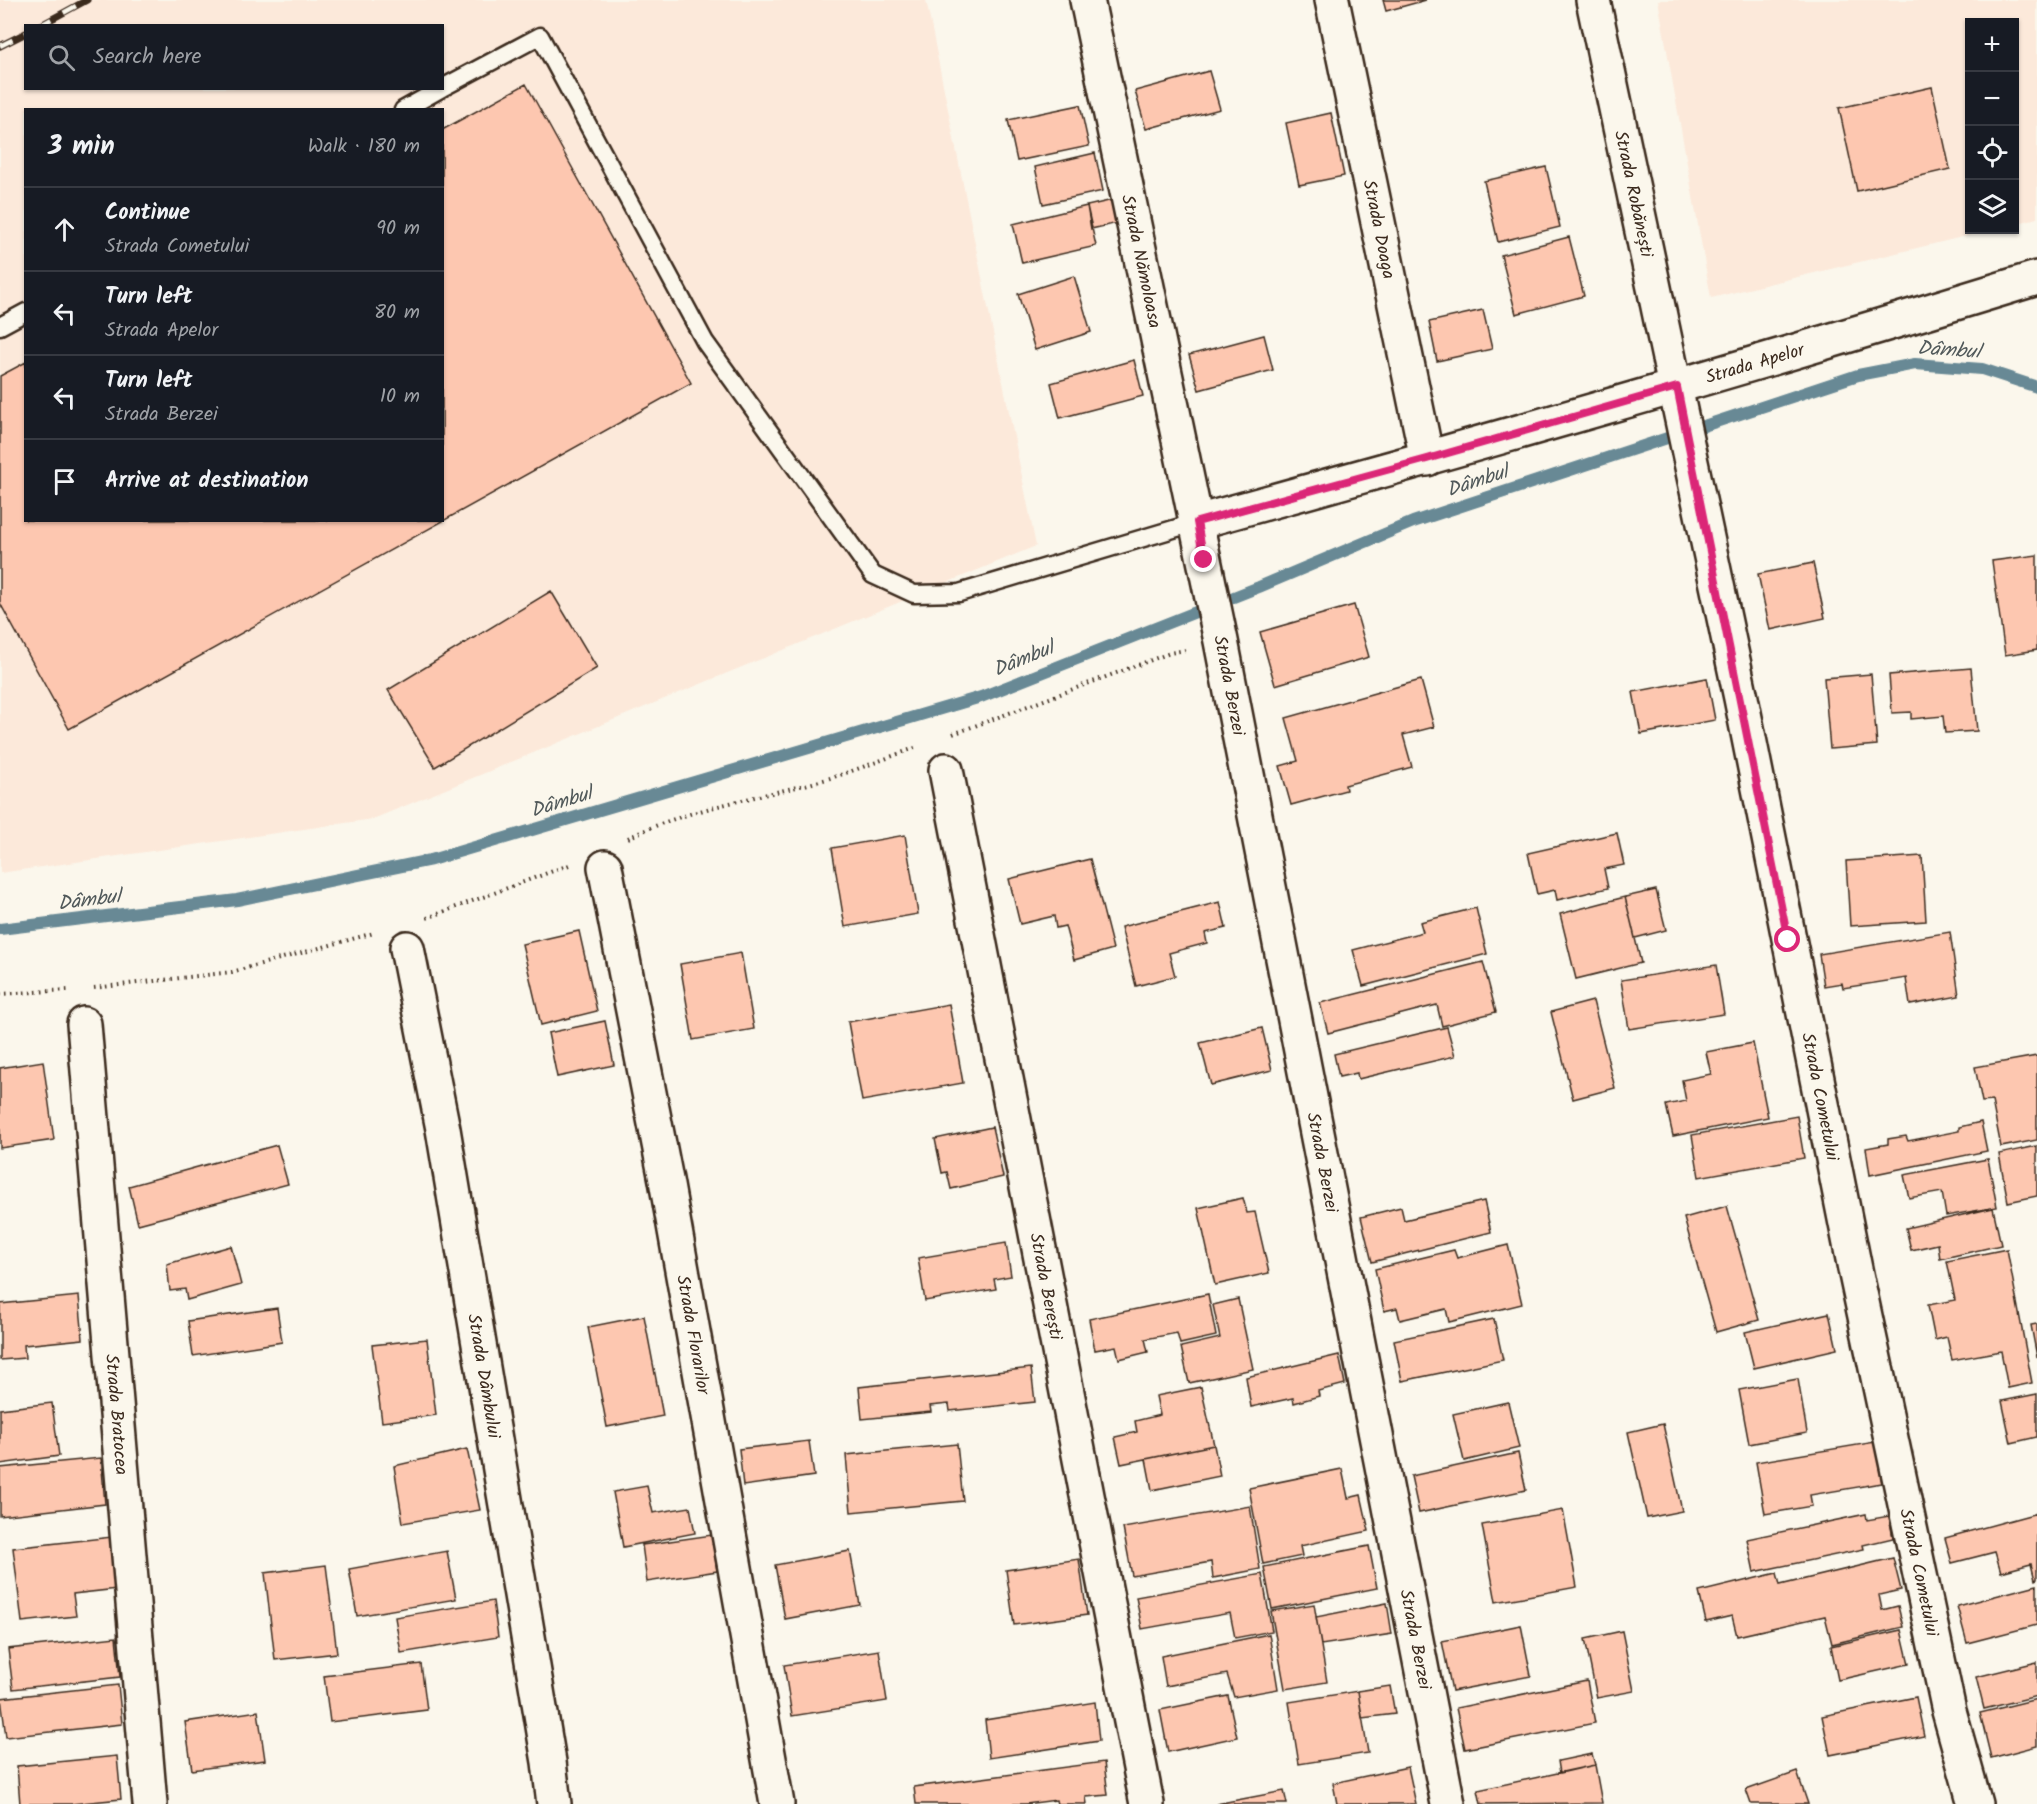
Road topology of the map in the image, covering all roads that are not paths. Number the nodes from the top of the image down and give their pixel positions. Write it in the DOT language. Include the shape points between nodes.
graph roads {
  1 [pos="1087,0"];
  2 [pos="1332,0"];
  3 [pos="1593,0"];
  4 [pos="444,87"];
  5 [pos="438,90"];
  6 [pos="407,108"];
  7 [pos="2037,278"];
  8 [pos="24,313"];
  9 [pos="0,326"];
  10 [pos="1677,387"];
  11 [pos="1427,459"];
  12 [pos="1197,522"];
  13 [pos="946,770"];
  14 [pos="605,867"];
  15 [pos="407,948"];
  16 [pos="84,1024"];
  17 [pos="150,1804"];
  18 [pos="554,1804"];
  19 [pos="777,1804"];
  20 [pos="1148,1804"];
  21 [pos="1448,1804"];
  22 [pos="1975,1804"];
  1 -- 12 [label="street, Strada Nămoloasa"];
  2 -- 11 [label="street, Strada Doaga"];
  3 -- 10 [label="street, Strada Robănești"];
  4 -- 12 [label="lane" via="540,36 705,342 873,575 914,594 959,593"];
  5 -- 6 [label="lane"];
  7 -- 10 [label="street, Strada Apelor"];
  8 -- 9 [label="lane"];
  10 -- 11 [label="street, Strada Apelor"];
  10 -- 22 [label="street, Strada Cometului" via="1854,1263 1946,1699"];
  11 -- 12 [label="street, Strada Apelor"];
  12 -- 21 [label="street, Strada Berzei"];
  13 -- 20 [label="street, Strada Berești"];
  14 -- 19 [label="street, Strada Florarilor" via="666,1180"];
  15 -- 18 [label="street, Strada Dâmbului" via="443,1129"];
  16 -- 17 [label="street, Strada Bratocea"];
}
